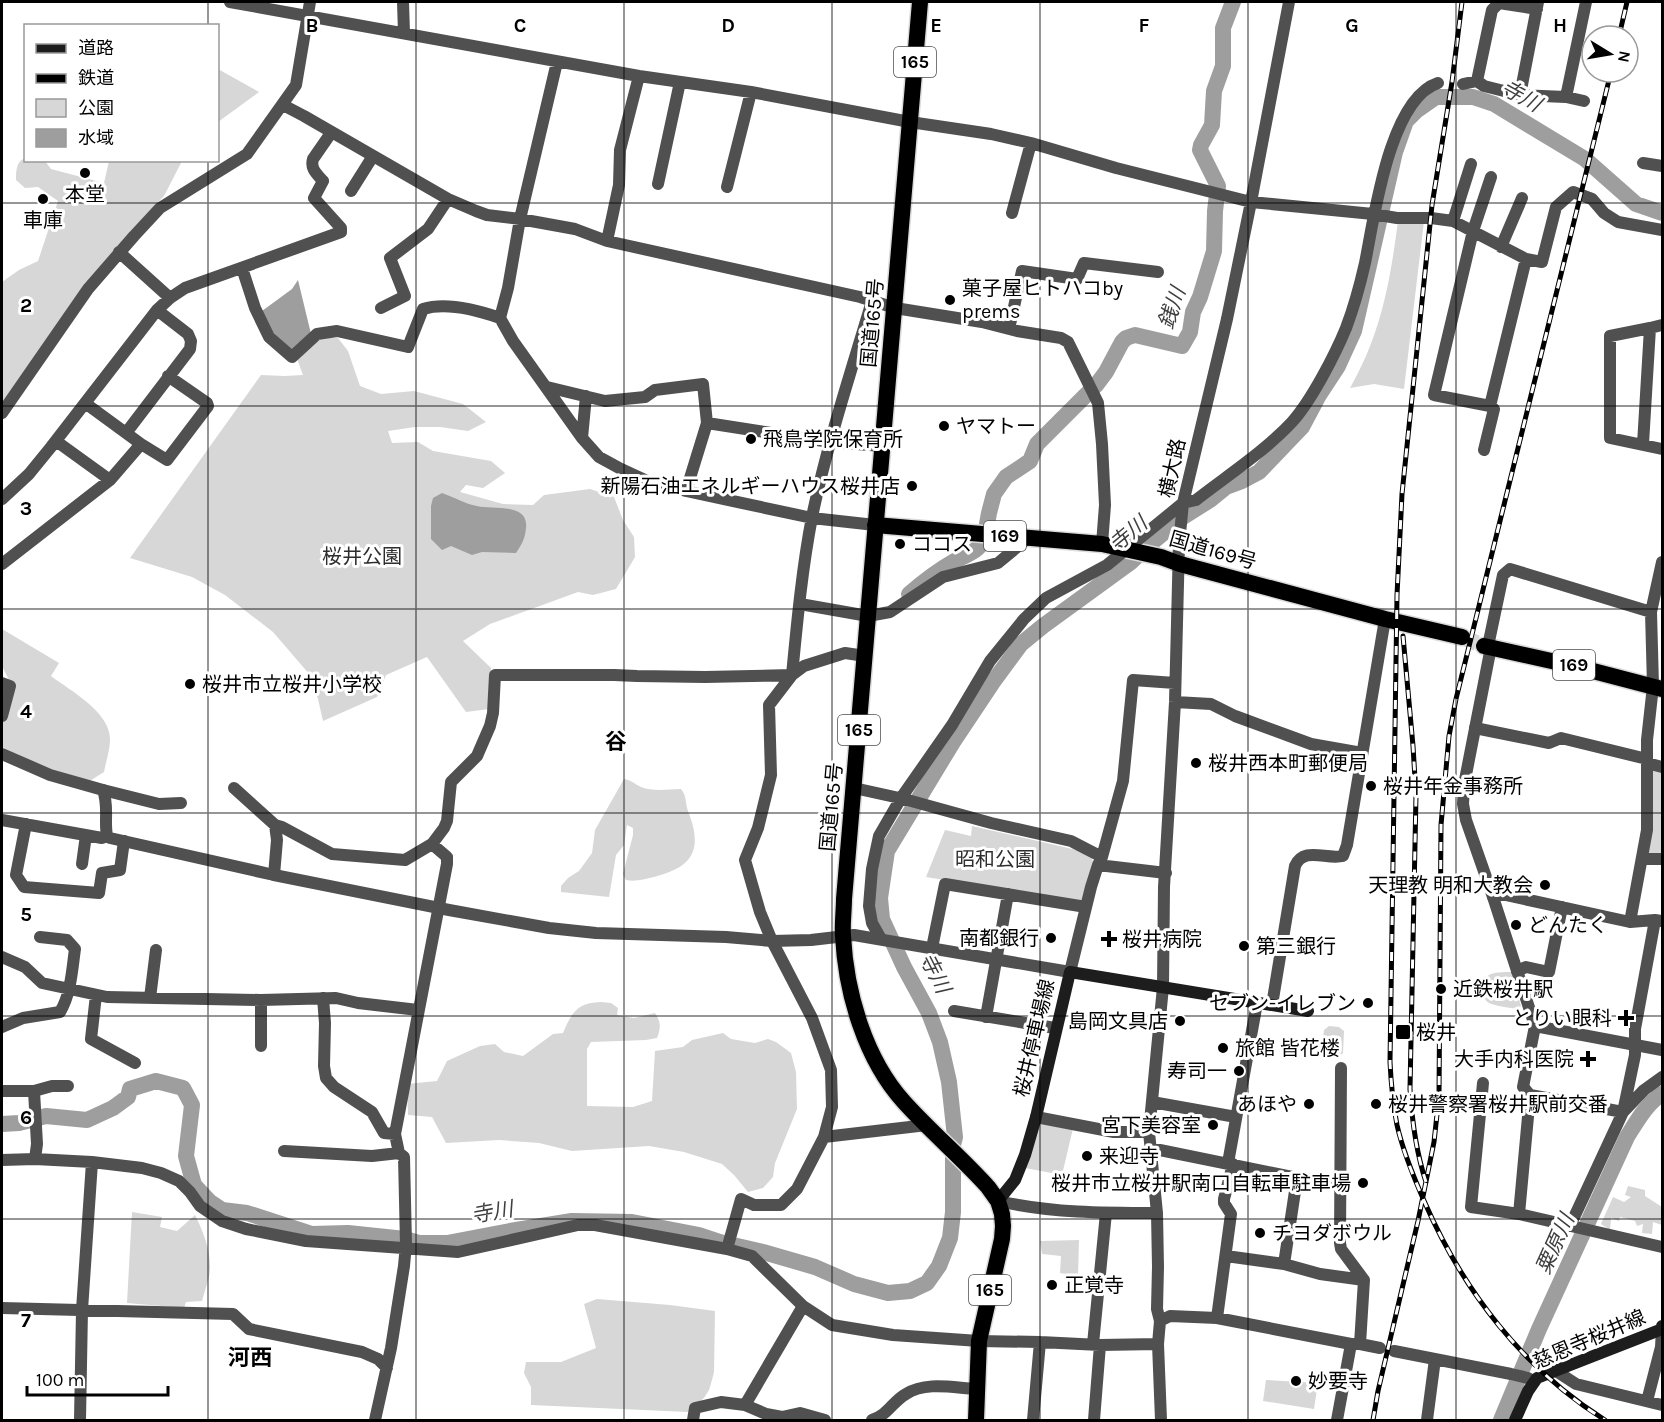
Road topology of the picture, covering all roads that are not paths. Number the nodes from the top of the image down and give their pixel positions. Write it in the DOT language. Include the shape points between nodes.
graph roads {
  1 [pos="230,2"];
  2 [pos="310,2"];
  3 [pos="403,2"];
  4 [pos="920,2"];
  5 [pos="1289,2"];
  6 [pos="1586,2"];
  7 [pos="1538,5"];
  8 [pos="308,15"];
  9 [pos="404,33"];
  10 [pos="557,62"];
  11 [pos="639,76"];
  12 [pos="1477,81"];
  13 [pos="680,82"];
  14 [pos="1438,83"];
  15 [pos="1463,84"];
  16 [pos="751,92"];
  17 [pos="1520,95"];
  18 [pos="1566,97"];
  19 [pos="1584,101"];
  20 [pos="283,105"];
  21 [pos="910,122"];
  22 [pos="331,133"];
  23 [pos="1031,143"];
  24 [pos="374,156"];
  25 [pos="1643,163"];
  26 [pos="1471,164"];
  27 [pos="1662,166"];
  28 [pos="1491,177"];
  29 [pos="658,184"];
  30 [pos="727,187"];
  31 [pos="351,191"];
  32 [pos="1522,198"];
  33 [pos="448,199"];
  34 [pos="1251,202"];
  35 [pos="1012,213"];
  36 [pos="1374,214"];
  37 [pos="520,219"];
  38 [pos="1453,221"];
  39 [pos="1662,230"];
  40 [pos="1473,231"];
  41 [pos="607,241"];
  42 [pos="1501,247"];
  43 [pos="119,252"];
  44 [pos="1526,259"];
  45 [pos="242,268"];
  46 [pos="1158,272"];
  47 [pos="171,298"];
  48 [pos="872,301"];
  49 [pos="381,308"];
  50 [pos="895,308"];
  51 [pos="157,310"];
  52 [pos="500,318"];
  53 [pos="1656,327"];
  54 [pos="1009,328"];
  55 [pos="168,376"];
  56 [pos="547,387"];
  57 [pos="586,396"];
  58 [pos="85,403"];
  59 [pos="1490,406"];
  60 [pos="2,413"];
  61 [pos="708,423"];
  62 [pos="126,433"];
  63 [pos="582,438"];
  64 [pos="56,441"];
  65 [pos="830,442"];
  66 [pos="141,444"];
  67 [pos="1643,444"];
  68 [pos="882,447"];
  69 [pos="1662,449"];
  70 [pos="1484,450"];
  71 [pos="110,480"];
  72 [pos="686,491"];
  73 [pos="2,499"];
  74 [pos="1183,506"];
  75 [pos="812,518"];
  76 [pos="875,525"];
  77 [pos="1028,538"];
  78 [pos="1102,544"];
  79 [pos="1131,550"];
  80 [pos="1662,562"];
  81 [pos="2,564"];
  82 [pos="1180,564"];
  83 [pos="800,604"];
  84 [pos="1651,612"];
  85 [pos="868,616"];
  86 [pos="1385,619"];
  87 [pos="1462,637"];
  88 [pos="1488,646"];
  89 [pos="865,656"];
  90 [pos="792,675"];
  91 [pos="2,682"];
  92 [pos="1175,683"];
  93 [pos="1658,687"];
  94 [pos="1174,702"];
  95 [pos="2,717"];
  96 [pos="1475,728"];
  97 [pos="1362,753"];
  98 [pos="2,754"];
  99 [pos="1647,761"];
  100 [pos="1662,766"];
  101 [pos="234,788"];
  102 [pos="854,788"];
  103 [pos="103,790"];
  104 [pos="902,799"];
  105 [pos="182,803"];
  106 [pos="2,820"];
  107 [pos="26,824"];
  108 [pos="275,825"];
  109 [pos="86,835"];
  110 [pos="107,836"];
  111 [pos="124,841"];
  112 [pos="432,844"];
  113 [pos="1642,859"];
  114 [pos="1662,859"];
  115 [pos="1100,861"];
  116 [pos="82,864"];
  117 [pos="1166,873"];
  118 [pos="274,875"];
  119 [pos="1008,894"];
  120 [pos="1493,897"];
  121 [pos="1086,907"];
  122 [pos="1562,907"];
  123 [pos="438,908"];
  124 [pos="1659,921"];
  125 [pos="1630,922"];
  126 [pos="843,936"];
  127 [pos="40,937"];
  128 [pos="882,939"];
  129 [pos="772,941"];
  130 [pos="932,948"];
  131 [pos="156,950"];
  132 [pos="2,957"];
  133 [pos="996,959"];
  134 [pos="1517,971"];
  135 [pos="1070,972"];
  136 [pos="1163,987"];
  137 [pos="68,990"];
  138 [pos="96,995"];
  139 [pos="150,998"];
  140 [pos="322,998"];
  141 [pos="261,1000"];
  142 [pos="1257,1003"];
  143 [pos="1272,1005"];
  144 [pos="418,1010"];
  145 [pos="954,1011"];
  146 [pos="1308,1011"];
  147 [pos="986,1017"];
  148 [pos="1535,1026"];
  149 [pos="2,1027"];
  150 [pos="1055,1028"];
  151 [pos="1635,1045"];
  152 [pos="261,1046"];
  153 [pos="1662,1050"];
  154 [pos="135,1063"];
  155 [pos="1341,1068"];
  156 [pos="1662,1077"];
  157 [pos="1483,1083"];
  158 [pos="68,1086"];
  159 [pos="2,1091"];
  160 [pos="34,1091"];
  161 [pos="1526,1091"];
  162 [pos="1152,1102"];
  163 [pos="1623,1112"];
  164 [pos="1036,1117"];
  165 [pos="1236,1117"];
  166 [pos="927,1125"];
  167 [pos="1149,1132"];
  168 [pos="394,1134"];
  169 [pos="824,1137"];
  170 [pos="1150,1148"];
  171 [pos="284,1151"];
  172 [pos="399,1153"];
  173 [pos="35,1159"];
  174 [pos="2,1160"];
  175 [pos="93,1162"];
  176 [pos="1230,1163"];
  177 [pos="1297,1178"];
  178 [pos="1341,1183"];
  179 [pos="998,1201"];
  180 [pos="1106,1213"];
  181 [pos="1157,1213"];
  182 [pos="1520,1214"];
  183 [pos="1574,1226"];
  184 [pos="405,1241"];
  185 [pos="728,1245"];
  186 [pos="1662,1247"];
  187 [pos="1226,1256"];
  188 [pos="1284,1264"];
  189 [pos="1364,1280"];
  190 [pos="803,1306"];
  191 [pos="2,1308"];
  192 [pos="82,1310"];
  193 [pos="1217,1318"];
  194 [pos="1160,1321"];
  195 [pos="1662,1328"];
  196 [pos="979,1341"];
  197 [pos="1040,1342"];
  198 [pos="1096,1344"];
  199 [pos="1158,1344"];
  200 [pos="1356,1344"];
  201 [pos="1380,1348"];
  202 [pos="1394,1351"];
  203 [pos="1435,1359"];
  204 [pos="387,1368"];
  205 [pos="1556,1371"];
  206 [pos="1531,1380"];
  207 [pos="977,1389"];
  208 [pos="1647,1401"];
  209 [pos="745,1405"];
  210 [pos="1662,1405"];
  211 [pos="80,1420"];
  212 [pos="375,1420"];
  213 [pos="693,1420"];
  214 [pos="825,1420"];
  215 [pos="872,1420"];
  216 [pos="976,1420"];
  217 [pos="1033,1420"];
  218 [pos="1094,1420"];
  219 [pos="1161,1420"];
  220 [pos="1337,1420"];
  221 [pos="1426,1420"];
  222 [pos="1515,1420"];
  1 -- 8 [label="street"];
  2 -- 8 [label="street"];
  3 -- 9 [label="street"];
  4 -- 21 [label="highway, 国道165号 / 165"];
  5 -- 34 [label="street, 横大路"];
  6 -- 18 [label="street"];
  7 -- 12 [label="street" via="1499,3 1492,10"];
  7 -- 17 [label="street"];
  8 -- 9 [label="street"];
  8 -- 20 [label="street" via="296,85"];
  9 -- 10 [label="street"];
  10 -- 11 [label="street"];
  10 -- 37 [label="street"];
  11 -- 13 [label="street"];
  11 -- 41 [label="street" via="620,150 619,185"];
  12 -- 15 [label="street"];
  12 -- 17 [label="street"];
  13 -- 16 [label="street"];
  13 -- 29 [label="street"];
  14 -- 36 [label="street" via="1418,98 1405,115 1393,141"];
  16 -- 21 [label="street"];
  16 -- 30 [label="street"];
  17 -- 18 [label="street"];
  18 -- 19 [label="street"];
  20 -- 22 [label="street"];
  20 -- 43 [label="street" via="247,154 160,208"];
  21 -- 23 [label="street"];
  21 -- 50 [label="highway, 国道165号 / 165"];
  22 -- 24 [label="street"];
  22 -- 45 [label="street" via="313,159 312,167 322,181 314,198 341,232"];
  23 -- 34 [label="street"];
  23 -- 35 [label="street"];
  24 -- 31 [label="street"];
  24 -- 33 [label="street"];
  25 -- 27 [label="street"];
  26 -- 38 [label="street"];
  28 -- 40 [label="street"];
  32 -- 42 [label="street"];
  33 -- 37 [label="street" via="487,215"];
  33 -- 49 [label="street" via="428,229 390,258 405,296"];
  34 -- 36 [label="street"];
  34 -- 74 [label="street, 横大路"];
  36 -- 38 [label="street"];
  36 -- 74 [label="street" via="1349,319 1308,401 1274,440"];
  37 -- 41 [label="street" via="575,229"];
  37 -- 52 [label="street"];
  38 -- 40 [label="street"];
  39 -- 44 [label="street" via="1618,222 1592,199 1573,192 1556,207 1542,262"];
  40 -- 42 [label="street"];
  40 -- 59 [label="street" via="1434,395"];
  41 -- 48 [label="street"];
  42 -- 44 [label="street"];
  43 -- 47 [label="street"];
  43 -- 60 [label="street" via="88,289"];
  44 -- 59 [label="street"];
  45 -- 47 [label="street" via="185,288"];
  45 -- 52 [label="street" via="269,337 292,357 316,334 337,331 408,347 423,309 433,306"];
  46 -- 54 [label="street" via="1084,263 1077,279 1022,271"];
  47 -- 51 [label="street"];
  48 -- 50 [label="street"];
  48 -- 65 [label="street"];
  50 -- 54 [label="street"];
  50 -- 68 [label="highway, 国道165号 / 165"];
  51 -- 55 [label="street" via="188,334 191,341 190,349"];
  51 -- 58 [label="street"];
  52 -- 56 [label="street"];
  53 -- 67 [label="street"];
  53 -- 67 [label="street" via="1610,336 1610,438"];
  54 -- 78 [label="street" via="1068,342 1098,403 1105,505"];
  55 -- 62 [label="street"];
  55 -- 66 [label="street" via="208,406 167,460"];
  56 -- 57 [label="street"];
  56 -- 63 [label="street"];
  57 -- 61 [label="street" via="605,401 645,397 655,390 703,384"];
  57 -- 63 [label="street"];
  58 -- 62 [label="street"];
  58 -- 64 [label="street"];
  59 -- 70 [label="street" via="1494,409"];
  61 -- 65 [label="street"];
  61 -- 72 [label="street"];
  62 -- 66 [label="street"];
  63 -- 72 [label="street" via="599,457 621,469 647,482"];
  64 -- 71 [label="street"];
  64 -- 73 [label="street"];
  65 -- 68 [label="street"];
  65 -- 75 [label="street"];
  66 -- 71 [label="street"];
  67 -- 69 [label="street"];
  68 -- 76 [label="highway, 国道165号 / 165"];
  71 -- 81 [label="street"];
  72 -- 75 [label="street"];
  74 -- 79 [label="street"];
  74 -- 82 [label="street, 横大路"];
  75 -- 76 [label="street"];
  75 -- 83 [label="street"];
  76 -- 77 [label="highway, 国道169号 / 169"];
  76 -- 85 [label="highway, 国道165号 / 165"];
  77 -- 78 [label="highway, 国道169号 / 169"];
  77 -- 85 [label="street" via="998,563 943,577 890,612"];
  78 -- 79 [label="highway, 国道169号 / 169"];
  79 -- 82 [label="highway, 国道169号 / 169"];
  79 -- 104 [label="street" via="1046,598 1024,619 990,661"];
  80 -- 84 [label="street"];
  82 -- 86 [label="highway, 国道169号 / 169"];
  82 -- 92 [label="street, 横大路"];
  83 -- 85 [label="street"];
  83 -- 90 [label="street"];
  84 -- 88 [label="street" via="1510,569 1503,575"];
  84 -- 93 [label="street"];
  85 -- 89 [label="highway, 国道165号 / 165"];
  86 -- 87 [label="highway, 国道169号 / 169"];
  86 -- 97 [label="street"];
  88 -- 93 [label="highway, 169"];
  88 -- 96 [label="street"];
  89 -- 90 [label="street" via="845,653 804,666"];
  89 -- 102 [label="highway, 国道165号 / 165"];
  90 -- 112 [label="street" via="495,675 490,726 477,756 451,782 447,821"];
  90 -- 129 [label="street" via="769,705 771,775 758,828 745,860"];
  91 -- 95 [label="street" via="10,686"];
  92 -- 94 [label="street, 横大路"];
  92 -- 115 [label="street" via="1134,681 1123,781"];
  93 -- 99 [label="street" via="1647,740"];
  94 -- 97 [label="street" via="1211,704 1235,717 1311,744"];
  94 -- 117 [label="street, 横大路"];
  96 -- 99 [label="street" via="1549,742 1561,738"];
  96 -- 120 [label="street" via="1463,804"];
  97 -- 143 [label="street" via="1343,856 1307,854 1294,866"];
  98 -- 103 [label="street" via="50,775"];
  99 -- 100 [label="street"];
  99 -- 113 [label="street" via="1647,830"];
  101 -- 108 [label="street"];
  102 -- 104 [label="street"];
  102 -- 126 [label="highway, 国道165号 / 165"];
  103 -- 105 [label="street" via="159,804"];
  103 -- 110 [label="street" via="107,801"];
  104 -- 115 [label="street" via="1071,840"];
  104 -- 128 [label="street" via="879,836 873,869 869,906 872,923"];
  106 -- 107 [label="street"];
  107 -- 109 [label="street"];
  107 -- 111 [label="street" via="16,875 24,887 99,893 102,873 120,870"];
  108 -- 112 [label="street" via="332,854 405,860"];
  108 -- 118 [label="street" via="278,840"];
  109 -- 110 [label="street"];
  109 -- 116 [label="street"];
  110 -- 111 [label="street"];
  111 -- 118 [label="street"];
  112 -- 123 [label="street" via="447,857"];
  113 -- 114 [label="street"];
  113 -- 125 [label="street"];
  115 -- 117 [label="street"];
  115 -- 121 [label="street"];
  117 -- 136 [label="street, 横大路"];
  118 -- 123 [label="street"];
  119 -- 121 [label="street"];
  119 -- 130 [label="street" via="945,884"];
  119 -- 133 [label="street"];
  120 -- 122 [label="street" via="1501,894"];
  120 -- 134 [label="street"];
  121 -- 135 [label="street"];
  122 -- 125 [label="street"];
  122 -- 134 [label="street" via="1549,972 1526,968"];
  123 -- 129 [label="street" via="596,933"];
  123 -- 144 [label="street"];
  124 -- 125 [label="street"];
  124 -- 151 [label="street" via="1635,1029"];
  126 -- 128 [label="street"];
  126 -- 129 [label="street"];
  126 -- 166 [label="highway, 国道165号 / 165" via="853,999 870,1048 891,1085"];
  127 -- 137 [label="street" via="67,940 75,950"];
  128 -- 130 [label="street"];
  129 -- 169 [label="street" via="812,1018 831,1070 832,1107"];
  130 -- 133 [label="street"];
  131 -- 139 [label="street"];
  132 -- 137 [label="street" via="25,967 42,983"];
  133 -- 135 [label="street"];
  133 -- 147 [label="street"];
  134 -- 148 [label="street"];
  135 -- 136 [label="main road, 桜井停車場線"];
  135 -- 150 [label="main road, 桜井停車場線"];
  136 -- 142 [label="main road, 桜井停車場線"];
  136 -- 162 [label="street, 横大路"];
  137 -- 138 [label="street"];
  137 -- 149 [label="street" via="60,1012 23,1018"];
  138 -- 139 [label="street"];
  138 -- 154 [label="street" via="91,1039"];
  139 -- 141 [label="street"];
  140 -- 141 [label="street"];
  140 -- 144 [label="street"];
  140 -- 168 [label="street" via="326,1078 372,1112 384,1133"];
  141 -- 152 [label="street"];
  142 -- 143 [label="main road, 桜井停車場線"];
  142 -- 165 [label="street"];
  143 -- 146 [label="main road, 桜井停車場線"];
  144 -- 168 [label="street"];
  145 -- 147 [label="street"];
  147 -- 150 [label="street"];
  148 -- 151 [label="street"];
  148 -- 161 [label="street"];
  150 -- 164 [label="main road, 桜井停車場線"];
  151 -- 153 [label="street"];
  151 -- 163 [label="street"];
  155 -- 178 [label="street"];
  156 -- 163 [label="street"];
  157 -- 182 [label="street" via="1471,1207"];
  158 -- 160 [label="street"];
  159 -- 160 [label="street"];
  160 -- 173 [label="street"];
  161 -- 163 [label="street"];
  161 -- 182 [label="street"];
  162 -- 165 [label="street"];
  162 -- 167 [label="street, 横大路"];
  163 -- 183 [label="street"];
  164 -- 167 [label="street" via="1114,1132"];
  164 -- 179 [label="main road, 桜井停車場線" via="1015,1180"];
  165 -- 176 [label="street"];
  166 -- 169 [label="street"];
  166 -- 179 [label="highway, 国道165号 / 165"];
  167 -- 170 [label="street, 横大路"];
  168 -- 172 [label="street"];
  169 -- 185 [label="street" via="797,1189 782,1205 754,1205 741,1199"];
  170 -- 176 [label="street"];
  170 -- 181 [label="street, 横大路"];
  171 -- 172 [label="street" via="372,1156"];
  172 -- 184 [label="street" via="404,1157"];
  173 -- 174 [label="street"];
  173 -- 175 [label="street"];
  175 -- 184 [label="street" via="161,1173 179,1181 200,1206 222,1221 246,1229 306,1241"];
  175 -- 192 [label="street"];
  176 -- 177 [label="street"];
  176 -- 187 [label="street" via="1224,1199 1231,1214"];
  177 -- 178 [label="street"];
  177 -- 188 [label="street"];
  178 -- 189 [label="street" via="1341,1249"];
  179 -- 180 [label="street" via="1055,1211"];
  179 -- 196 [label="highway, 165" via="1002,1239"];
  180 -- 181 [label="street"];
  180 -- 198 [label="street"];
  181 -- 194 [label="street, 横大路"];
  182 -- 183 [label="street"];
  183 -- 186 [label="street"];
  184 -- 185 [label="street" via="458,1252 578,1225"];
  184 -- 204 [label="street"];
  185 -- 190 [label="street" via="752,1256"];
  187 -- 188 [label="street"];
  187 -- 193 [label="street"];
  188 -- 189 [label="street"];
  189 -- 200 [label="street"];
  190 -- 196 [label="street" via="832,1325 893,1335"];
  190 -- 209 [label="street"];
  191 -- 192 [label="street"];
  192 -- 204 [label="street" via="233,1314 249,1329 362,1352"];
  192 -- 211 [label="street"];
  193 -- 194 [label="street" via="1170,1316"];
  193 -- 200 [label="street"];
  194 -- 199 [label="street, 横大路"];
  195 -- 205 [label="main road, 慈恩寺桜井線"];
  195 -- 208 [label="street"];
  196 -- 197 [label="street"];
  196 -- 207 [label="highway, 165"];
  197 -- 198 [label="street"];
  197 -- 217 [label="street"];
  198 -- 199 [label="street"];
  198 -- 218 [label="street"];
  199 -- 219 [label="street, 横大路"];
  200 -- 201 [label="street"];
  200 -- 220 [label="street"];
  202 -- 203 [label="street"];
  203 -- 206 [label="street"];
  203 -- 221 [label="street"];
  204 -- 212 [label="street"];
  205 -- 206 [label="main road, 慈恩寺桜井線"];
  205 -- 208 [label="street" via="1576,1384"];
  206 -- 222 [label="main road, 慈恩寺桜井線"];
  207 -- 215 [label="street" via="916,1389 904,1394 882,1417"];
  207 -- 216 [label="highway, 165"];
  208 -- 210 [label="street"];
  209 -- 213 [label="street" via="721,1402 695,1408"];
  209 -- 214 [label="street" via="765,1414 782,1417 800,1413"];
}
